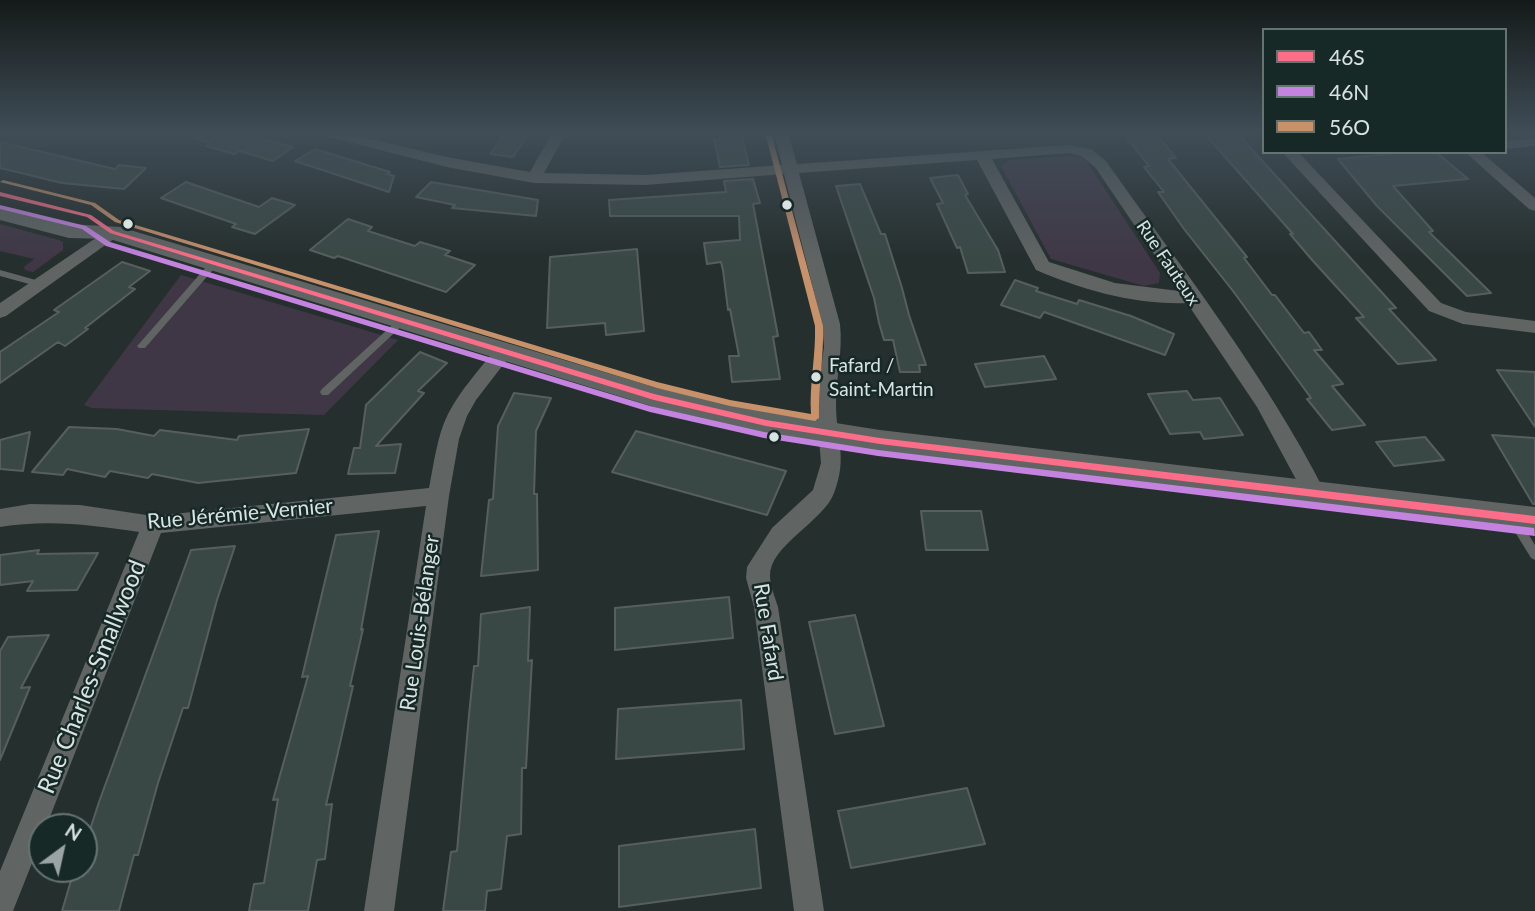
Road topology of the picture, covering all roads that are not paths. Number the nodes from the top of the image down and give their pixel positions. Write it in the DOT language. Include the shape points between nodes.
graph roads {
  1 [pos="517,176"];
  2 [pos="709,176"];
  3 [pos="791,176"];
  4 [pos="993,176"];
  5 [pos="1107,176"];
  6 [pos="1311,176"];
  7 [pos="1499,176"];
  8 [pos="534,178"];
  9 [pos="0,194"];
  10 [pos="1535,206"];
  11 [pos="0,213"];
  12 [pos="112,232"];
  13 [pos="215,262"];
  14 [pos="0,273"];
  15 [pos="40,284"];
  16 [pos="1190,297"];
  17 [pos="0,312"];
  18 [pos="403,320"];
  19 [pos="1535,327"];
  20 [pos="142,346"];
  21 [pos="504,352"];
  22 [pos="325,392"];
  23 [pos="829,433"];
  24 [pos="1314,492"];
  25 [pos="438,496"];
  26 [pos="0,518"];
  27 [pos="1523,519"];
  28 [pos="153,525"];
  29 [pos="1535,555"];
  30 [pos="0,907"];
  31 [pos="379,911"];
  32 [pos="809,911"];
  1 -- 8 [label="street, Rue Fauteux"];
  2 -- 8 [label="street, Rue Fauteux" via="614,182"];
  3 -- 23 [label="street, Rue Fafard" via="833,336 826,404"];
  4 -- 16 [label="street" via="1042,265 1145,296"];
  5 -- 16 [label="street, Rue Fauteux"];
  6 -- 19 [label="street" via="1435,307 1463,318"];
  7 -- 10 [label="street"];
  9 -- 12 [label="main road" via="89,216"];
  11 -- 12 [label="main road" via="69,231"];
  12 -- 13 [label="main road"];
  12 -- 15 [label="street"];
  13 -- 18 [label="main road"];
  13 -- 20 [label="lane"];
  14 -- 15 [label="lane"];
  15 -- 17 [label="street"];
  16 -- 24 [label="street, Rue Fauteux" via="1264,402"];
  18 -- 21 [label="main road"];
  18 -- 22 [label="lane"];
  21 -- 23 [label="main road" via="683,405"];
  21 -- 25 [label="street, Rue Louis-Bélanger" via="457,416"];
  23 -- 24 [label="main road"];
  23 -- 32 [label="street, Rue Fafard" via="832,463 822,495 772,545 758,578 766,607"];
  24 -- 27 [label="main road"];
  25 -- 28 [label="street, Rue Jérémie-Vernier"];
  25 -- 31 [label="street, Rue Louis-Bélanger"];
  26 -- 28 [label="street, Rue Jérémie-Vernier" via="80,514"];
  27 -- 29 [label="lane"];
  28 -- 30 [label="street, Rue Charles-Smallwood"];
}
